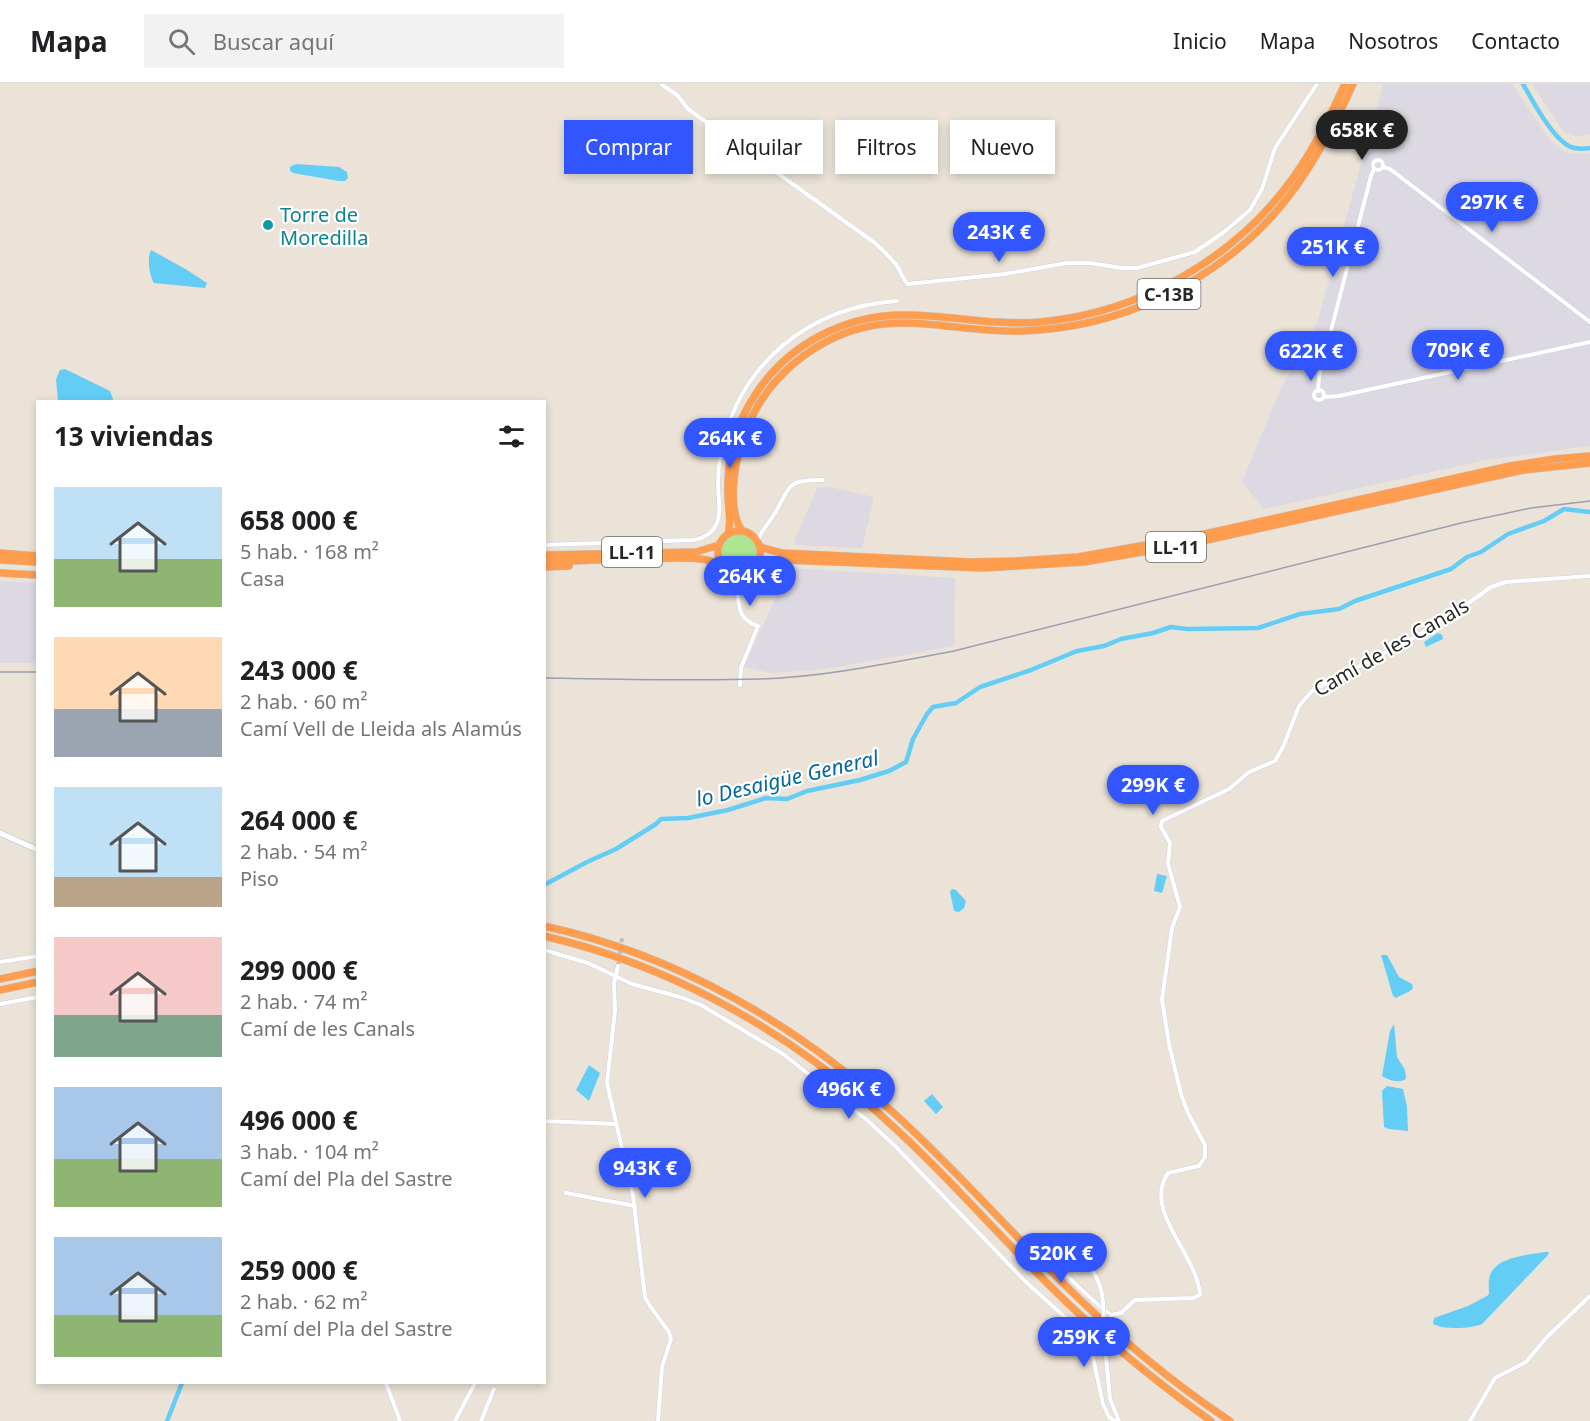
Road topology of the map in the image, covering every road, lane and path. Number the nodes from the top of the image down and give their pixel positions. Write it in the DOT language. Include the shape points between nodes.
graph roads {
  1 [pos="661,84"];
  2 [pos="1317,84"];
  3 [pos="1345,84"];
  4 [pos="1353,84"];
  5 [pos="1383,166"];
  6 [pos="1374,169"];
  7 [pos="897,301"];
  8 [pos="1590,322"];
  9 [pos="1590,342"];
  10 [pos="1318,391"];
  11 [pos="1324,397"];
  12 [pos="1590,456"];
  13 [pos="1590,463"];
  14 [pos="823,480"];
  15 [pos="763,528"];
  16 [pos="746,532"];
  17 [pos="728,534"];
  18 [pos="759,544"];
  19 [pos="546,545"];
  20 [pos="719,545"];
  21 [pos="0,553"];
  22 [pos="546,555"];
  23 [pos="36,556"];
  24 [pos="662,558"];
  25 [pos="0,560"];
  26 [pos="36,562"];
  27 [pos="546,562"];
  28 [pos="722,565"];
  29 [pos="546,567"];
  30 [pos="753,568"];
  31 [pos="731,572"];
  32 [pos="0,573"];
  33 [pos="36,575"];
  34 [pos="1590,576"];
  35 [pos="738,591"];
  36 [pos="740,686"];
  37 [pos="0,833"];
  38 [pos="36,849"];
  39 [pos="546,927"];
  40 [pos="546,937"];
  41 [pos="546,951"];
  42 [pos="36,956"];
  43 [pos="0,962"];
  44 [pos="618,966"];
  45 [pos="36,971"];
  46 [pos="615,977"];
  47 [pos="0,979"];
  48 [pos="36,982"];
  49 [pos="0,990"];
  50 [pos="36,997"];
  51 [pos="0,1004"];
  52 [pos="546,1121"];
  53 [pos="616,1124"];
  54 [pos="566,1193"];
  55 [pos="635,1206"];
  56 [pos="1590,1296"];
  57 [pos="386,1384"];
  58 [pos="474,1384"];
  59 [pos="494,1389"];
  60 [pos="400,1421"];
  61 [pos="455,1421"];
  62 [pos="481,1421"];
  63 [pos="658,1421"];
  64 [pos="1117,1421"];
  65 [pos="1211,1421"];
  66 [pos="1230,1421"];
  67 [pos="1470,1421"];
  1 -- 2 [label="street" via="688,109 870,239 891,258 908,284 1067,263 1137,268 1195,252 1250,210 1275,148"];
  3 -- 17 [label="highway, C-13B" via="1306,159 1270,206 1216,255 1158,290 1095,312 1038,322 906,315 870,318 827,332 796,351 768,377 742,419 729,472"];
  4 -- 16 [label="highway, C-13B" via="1320,152 1282,205 1234,252 1174,291 1123,313 1069,326 1004,331 889,323 847,332 807,353 770,388 745,433 734,491 736,518"];
  5 -- 6 [label="street"];
  5 -- 6 [label="street" via="1377,160"];
  5 -- 8 [label="street"];
  6 -- 10 [label="street"];
  7 -- 19 [label="street" via="867,304 824,318 792,338 757,372 727,430 719,469 718,518 715,529 705,537"];
  9 -- 11 [label="street"];
  10 -- 11 [label="street"];
  10 -- 11 [label="street" via="1316,399"];
  12 -- 18 [label="highway, LL-11" via="1510,466 1179,540 1078,556 941,561 782,553"];
  13 -- 30 [label="highway, LL-11" via="1523,470 1189,544 1084,562 983,568 785,560"];
  14 -- 15 [label="street" via="792,484"];
  15 -- 16 [label="street"];
  15 -- 18 [label="street"];
  16 -- 17 [label="highway"];
  16 -- 18 [label="highway"];
  17 -- 20 [label="highway"];
  18 -- 30 [label="highway" via="760,554"];
  20 -- 22 [label="highway, LL-11" via="696,552"];
  20 -- 28 [label="highway"];
  21 -- 23 [label="highway"];
  24 -- 27 [label="highway, LL-11"];
  24 -- 28 [label="highway, LL-11" via="700,559"];
  24 -- 29 [label="highway"];
  25 -- 26 [label="highway"];
  28 -- 31 [label="highway, LL-11"];
  30 -- 31 [label="highway, LL-11"];
  30 -- 35 [label="street" via="741,579"];
  31 -- 35 [label="street"];
  32 -- 33 [label="highway"];
  34 -- 64 [label="street, Camí de les Canals, bridge" via="1499,583 1406,642 1325,682 1304,699 1275,761 1161,822 1170,843 1168,864 1180,907 1173,925 1163,989 1168,1041 1181,1094 1206,1150 1199,1166 1167,1174 1160,1199 1196,1278 1198,1298 1135,1300 1121,1313 1111,1315 1049,1257 1036,1244 1033,1235 1078,1256 1089,1265 1101,1285 1103,1303 1106,1357 1110,1399"];
  35 -- 36 [label="street" via="742,616 758,626 742,663"];
  37 -- 38 [label="street"];
  39 -- 66 [label="highway" via="618,946 683,972 748,1005 813,1047 911,1129 1104,1322 1169,1377"];
  40 -- 65 [label="highway" via="621,959 684,984 748,1017 813,1060 905,1137 1095,1329"];
  41 -- 46 [label="street" via="588,963"];
  42 -- 43 [label="street"];
  44 -- 46 [label="street"];
  45 -- 47 [label="highway"];
  46 -- 53 [label="street" via="607,1083"];
  46 -- 64 [label="street" via="692,1001 743,1029 783,1054 867,1120 1013,1269 1089,1339 1103,1404 1109,1417"];
  48 -- 49 [label="highway"];
  50 -- 51 [label="street"];
  52 -- 53 [label="street"];
  53 -- 55 [label="street"];
  54 -- 55 [label="street"];
  55 -- 63 [label="street" via="645,1297 671,1339 662,1370"];
  56 -- 67 [label="street" via="1526,1362 1495,1378"];
  57 -- 60 [label="street"];
  58 -- 61 [label="street"];
  59 -- 62 [label="street"];
}
